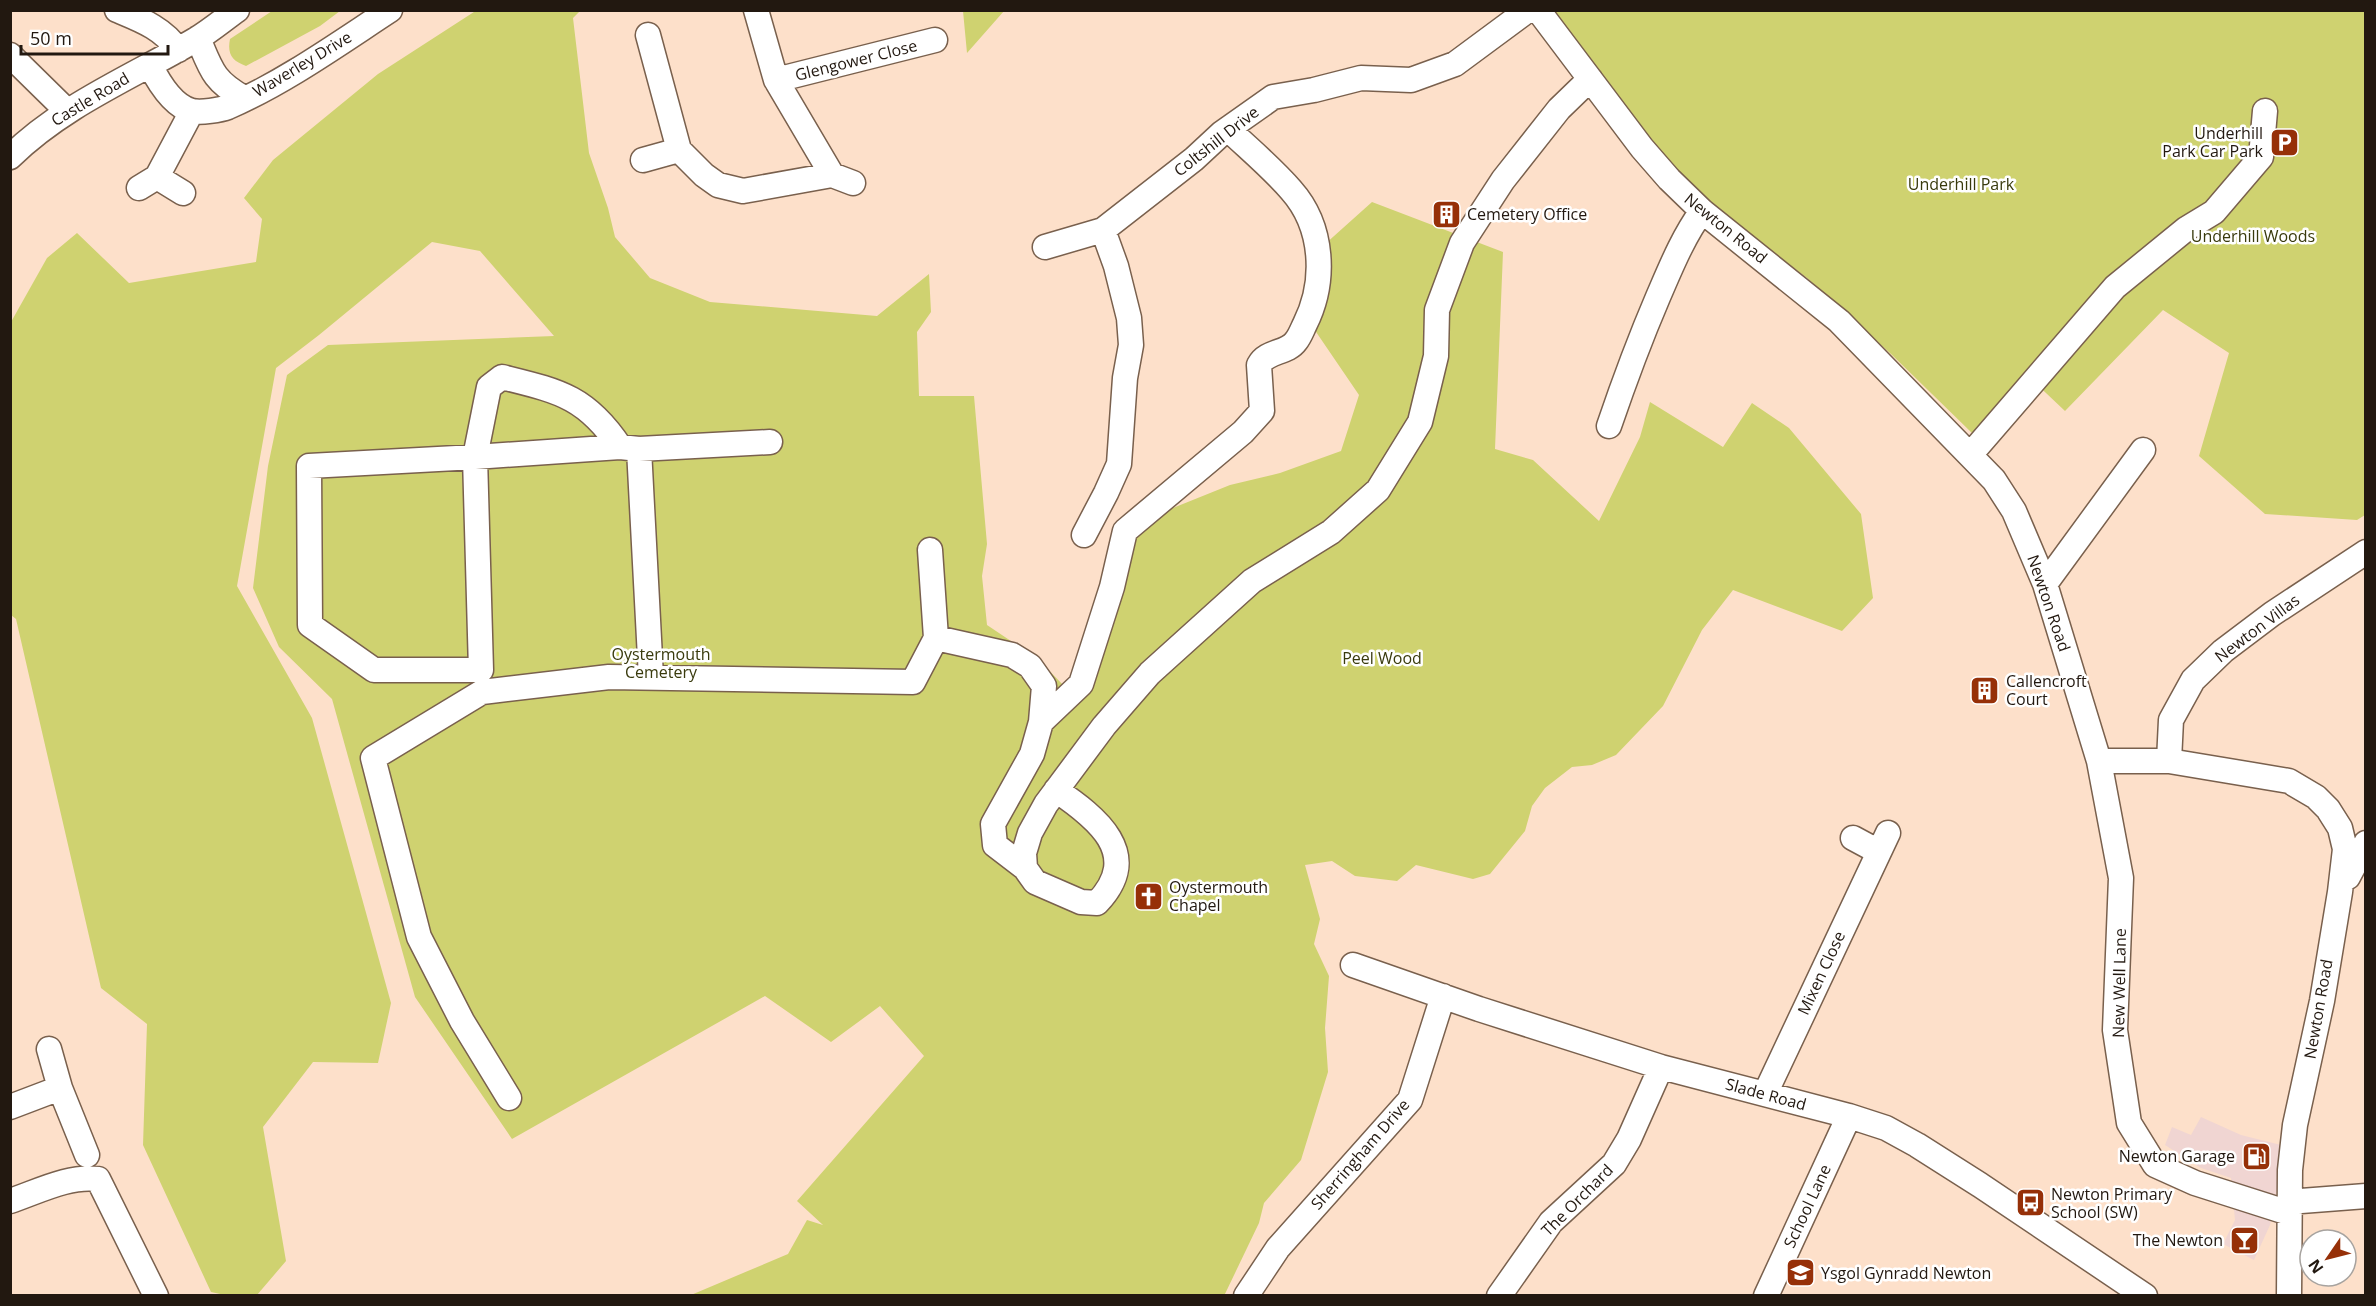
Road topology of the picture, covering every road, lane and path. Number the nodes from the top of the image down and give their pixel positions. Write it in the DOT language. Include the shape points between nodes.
graph roads {
  1 [pos="117,10"];
  2 [pos="237,10"];
  3 [pos="390,10"];
  4 [pos="756,10"];
  5 [pos="1528,10"];
  6 [pos="1538,10"];
  7 [pos="648,35"];
  8 [pos="935,40"];
  9 [pos="188,44"];
  10 [pos="10,55"];
  11 [pos="150,65"];
  12 [pos="216,77"];
  13 [pos="1590,79"];
  14 [pos="776,80"];
  15 [pos="244,98"];
  16 [pos="67,111"];
  17 [pos="200,111"];
  18 [pos="2265,111"];
  19 [pos="1228,129"];
  20 [pos="679,150"];
  21 [pos="10,157"];
  22 [pos="643,160"];
  23 [pos="183,193"];
  24 [pos="1702,211"];
  25 [pos="1103,230"];
  26 [pos="1045,247"];
  27 [pos="1609,426"];
  28 [pos="770,442"];
  29 [pos="629,448"];
  30 [pos="2143,450"];
  31 [pos="1970,455"];
  32 [pos="475,457"];
  33 [pos="1084,535"];
  34 [pos="930,550"];
  35 [pos="2366,552"];
  36 [pos="2045,584"];
  37 [pos="936,638"];
  38 [pos="651,677"];
  39 [pos="482,681"];
  40 [pos="1041,722"];
  41 [pos="2099,761"];
  42 [pos="2169,761"];
  43 [pos="1056,790"];
  44 [pos="1853,838"];
  45 [pos="2366,843"];
  46 [pos="1025,868"];
  47 [pos="2340,892"];
  48 [pos="1353,965"];
  49 [pos="1443,996"];
  50 [pos="48,1049"];
  51 [pos="1661,1067"];
  52 [pos="60,1088"];
  53 [pos="1765,1094"];
  54 [pos="509,1098"];
  55 [pos="10,1107"];
  56 [pos="1849,1116"];
  57 [pos="87,1155"];
  58 [pos="2366,1196"];
  59 [pos="10,1201"];
  60 [pos="2288,1207"];
  61 [pos="156,1296"];
  62 [pos="1246,1296"];
  63 [pos="1499,1296"];
  64 [pos="1766,1296"];
  65 [pos="2145,1296"];
  66 [pos="2289,1296"];
  1 -- 9 [label="street"];
  2 -- 9 [label="street, Castle Road"];
  3 -- 15 [label="street, Waverley Drive" via="313,60"];
  4 -- 14 [label="street"];
  5 -- 19 [label="street, Coltshill Drive" via="1455,64 1411,80 1361,78 1273,97"];
  6 -- 13 [label="street, Newton Road"];
  7 -- 20 [label="street"];
  8 -- 14 [label="street, Glengower Close"];
  9 -- 11 [label="street, Castle Road"];
  9 -- 12 [label="street, Waverley Drive"];
  10 -- 16 [label="street"];
  11 -- 16 [label="street, Castle Road"];
  11 -- 17 [label="street" via="179,104"];
  12 -- 15 [label="street, Waverley Drive"];
  12 -- 17 [label="street" via="213,95"];
  13 -- 24 [label="street, Newton Road" via="1669,180"];
  13 -- 43 [label="street" via="1531,144 1461,243 1437,310 1436,356 1420,423 1378,490 1331,532 1252,581 1150,673"];
  14 -- 20 [label="street" via="842,179 732,190 704,175"];
  15 -- 17 [label="street, Waverley Drive" via="226,108"];
  16 -- 21 [label="street, Castle Road"];
  17 -- 23 [label="street" via="148,182"];
  18 -- 31 [label="street" via="2261,157 2214,212 2115,287"];
  19 -- 25 [label="street, Coltshill Drive"];
  19 -- 40 [label="street" via="1292,191 1304,208 1313,228 1318,256 1316,298 1296,342 1269,354 1259,365 1262,411 1243,432 1125,531 1081,684"];
  20 -- 22 [label="street"];
  24 -- 27 [label="street" via="1668,274"];
  24 -- 31 [label="street, Newton Road" via="1839,321"];
  25 -- 26 [label="street, Coltshill Drive"];
  25 -- 33 [label="street" via="1129,318 1131,345 1119,464"];
  28 -- 29 [label="street"];
  29 -- 32 [label="street"];
  29 -- 32 [label="street" via="584,405 543,387 502,377 489,387"];
  29 -- 38 [label="street"];
  30 -- 36 [label="street"];
  31 -- 36 [label="street, Newton Road" via="1994,480 2014,510"];
  32 -- 39 [label="street"];
  32 -- 39 [label="street" via="309,466 310,625 374,670"];
  34 -- 37 [label="street"];
  35 -- 42 [label="street, Newton Villas" via="2272,614 2223,651 2193,681 2171,720"];
  36 -- 41 [label="street, Newton Road"];
  37 -- 38 [label="street" via="913,682"];
  37 -- 40 [label="street" via="1012,655 1030,666 1044,686"];
  38 -- 39 [label="street"];
  39 -- 54 [label="street" via="373,758 419,937 462,1021"];
  40 -- 46 [label="street" via="1032,754 993,824 995,845"];
  41 -- 42 [label="street, Newton Road"];
  41 -- 60 [label="street, New Well Lane" via="2121,878 2115,1030 2129,1123 2155,1165 2195,1183"];
  42 -- 47 [label="street, Newton Road" via="2289,781 2316,797 2328,809 2343,838"];
  43 -- 46 [label="street" via="1030,833 1024,853"];
  43 -- 46 [label="street" via="1084,809 1108,833 1117,859 1111,883 1096,903 1081,902 1035,882"];
  44 -- 53 [label="street, Mixen Close" via="1883,843"];
  45 -- 47 [label="street"];
  47 -- 60 [label="street, Newton Road" via="2295,1125"];
  48 -- 49 [label="street, Slade Road"];
  49 -- 51 [label="street, Slade Road"];
  49 -- 62 [label="street, Sherringham Drive" via="1410,1100 1278,1248"];
  50 -- 52 [label="street"];
  51 -- 53 [label="street, Slade Road"];
  51 -- 63 [label="street, The Orchard" via="1614,1164 1551,1221"];
  52 -- 55 [label="street"];
  52 -- 57 [label="street"];
  53 -- 56 [label="street, Slade Road"];
  56 -- 64 [label="street, School Lane"];
  56 -- 65 [label="street, Slade Road" via="1886,1128 1917,1145"];
  58 -- 60 [label="street"];
  59 -- 61 [label="street" via="61,1183 98,1179"];
  60 -- 66 [label="street, Newton Road"];
}
